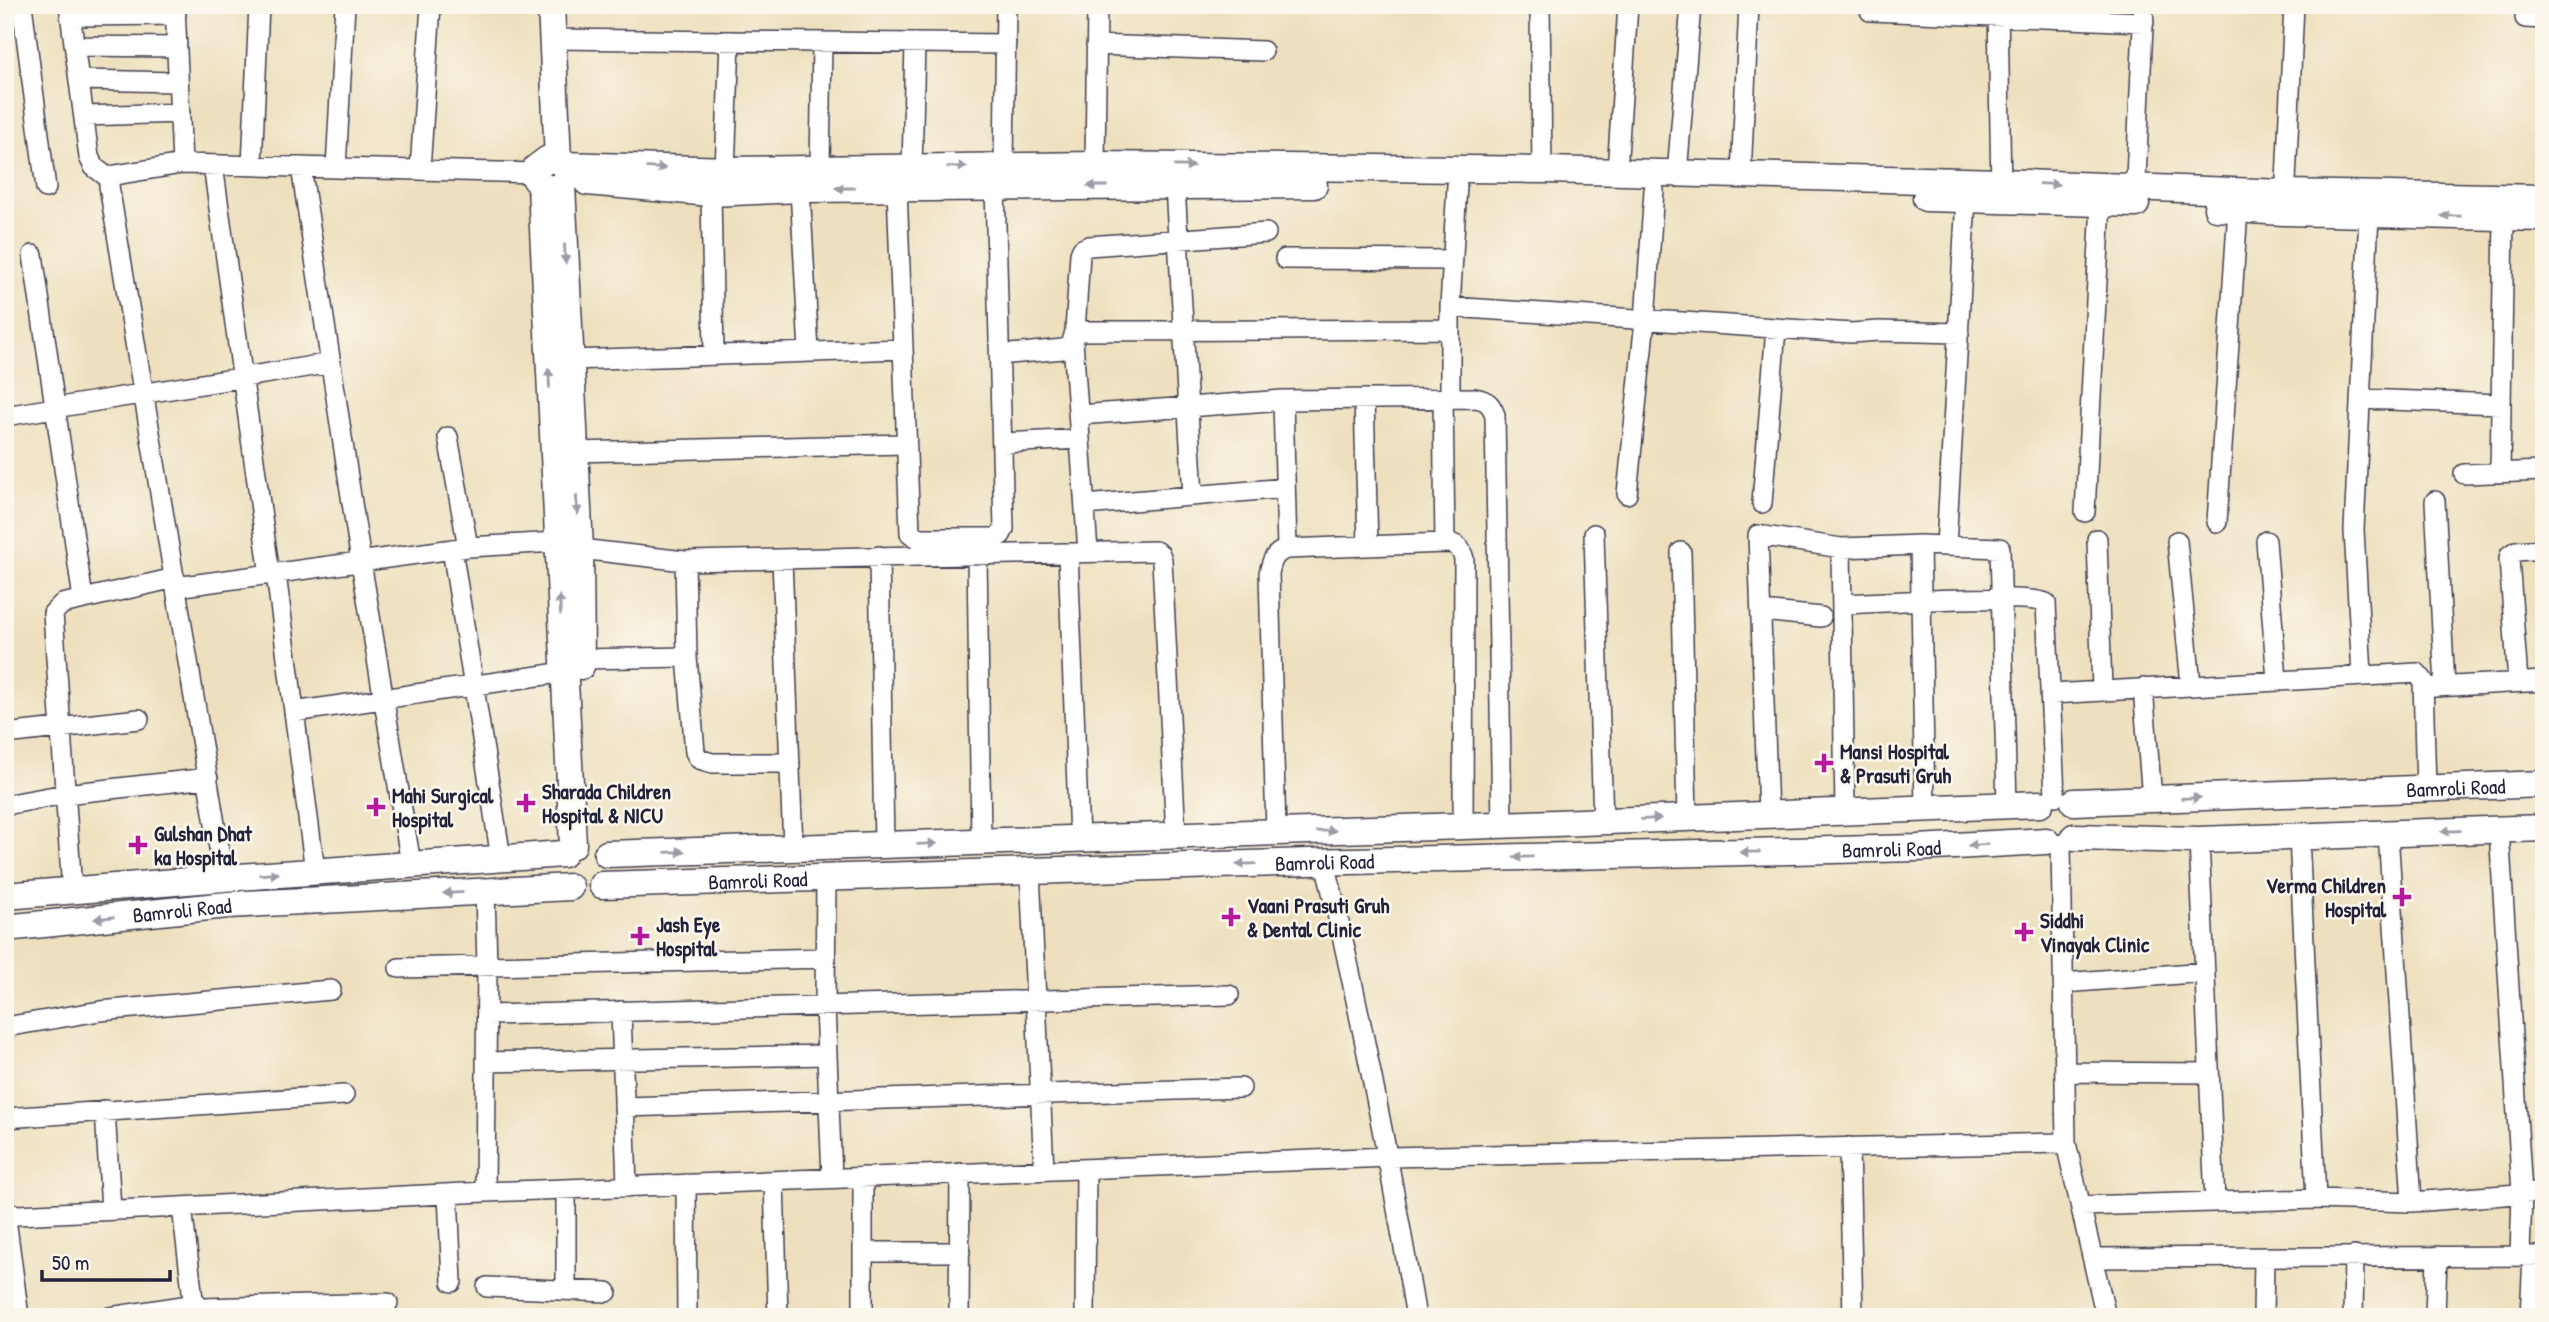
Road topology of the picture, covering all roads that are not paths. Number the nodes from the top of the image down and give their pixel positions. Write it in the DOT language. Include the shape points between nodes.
graph roads {
  1 [pos="22,5"];
  2 [pos="259,5"];
  3 [pos="345,5"];
  4 [pos="431,5"];
  5 [pos="536,5"];
  6 [pos="551,5"];
  7 [pos="1006,5"];
  8 [pos="1097,5"];
  9 [pos="1540,5"];
  10 [pos="1628,5"];
  11 [pos="1691,5"];
  12 [pos="1749,5"];
  13 [pos="2294,5"];
  14 [pos="176,10"];
  15 [pos="70,11"];
  16 [pos="1870,11"];
  17 [pos="1998,11"];
  18 [pos="2144,14"];
  19 [pos="552,39"];
  20 [pos="730,41"];
  21 [pos="822,42"];
  22 [pos="915,43"];
  23 [pos="1006,44"];
  24 [pos="1096,45"];
  25 [pos="75,46"];
  26 [pos="177,47"];
  27 [pos="1263,51"];
  28 [pos="79,80"];
  29 [pos="178,82"];
  30 [pos="180,113"];
  31 [pos="84,116"];
  32 [pos="182,164"];
  33 [pos="214,165"];
  34 [pos="1095,165"];
  35 [pos="252,166"];
  36 [pos="301,167"];
  37 [pos="336,168"];
  38 [pos="820,169"];
  39 [pos="420,170"];
  40 [pos="725,170"];
  41 [pos="1542,170"];
  42 [pos="1617,172"];
  43 [pos="552,173"];
  44 [pos="1677,174"];
  45 [pos="1741,175"];
  46 [pos="1000,177"];
  47 [pos="905,178"];
  48 [pos="110,179"];
  49 [pos="1457,185"];
  50 [pos="1175,186"];
  51 [pos="46,188"];
  52 [pos="800,188"];
  53 [pos="1654,190"];
  54 [pos="2001,191"];
  55 [pos="712,193"];
  56 [pos="2135,196"];
  57 [pos="2544,198"];
  58 [pos="1966,199"];
  59 [pos="2285,203"];
  60 [pos="2101,204"];
  61 [pos="2238,209"];
  62 [pos="2369,214"];
  63 [pos="2504,217"];
  64 [pos="2544,218"];
  65 [pos="1266,233"];
  66 [pos="1178,240"];
  67 [pos="33,255"];
  68 [pos="1285,259"];
  69 [pos="1453,260"];
  70 [pos="1450,307"];
  71 [pos="1645,320"];
  72 [pos="1776,328"];
  73 [pos="1450,329"];
  74 [pos="1182,330"];
  75 [pos="1959,333"];
  76 [pos="1074,336"];
  77 [pos="902,349"];
  78 [pos="809,352"];
  79 [pos="714,355"];
  80 [pos="1000,355"];
  81 [pos="571,360"];
  82 [pos="331,363"];
  83 [pos="243,379"];
  84 [pos="145,394"];
  85 [pos="1446,398"];
  86 [pos="1364,399"];
  87 [pos="2360,399"];
  88 [pos="1283,400"];
  89 [pos="2501,404"];
  90 [pos="1188,407"];
  91 [pos="55,408"];
  92 [pos="1079,415"];
  93 [pos="5,416"];
  94 [pos="447,437"];
  95 [pos="1080,439"];
  96 [pos="1002,443"];
  97 [pos="905,444"];
  98 [pos="574,452"];
  99 [pos="2544,471"];
  100 [pos="2500,473"];
  101 [pos="2464,474"];
  102 [pos="1285,488"];
  103 [pos="1627,494"];
  104 [pos="1193,496"];
  105 [pos="2435,500"];
  106 [pos="1762,503"];
  107 [pos="1085,505"];
  108 [pos="2085,512"];
  109 [pos="2217,522"];
  110 [pos="1594,534"];
  111 [pos="2097,539"];
  112 [pos="2177,541"];
  113 [pos="2266,541"];
  114 [pos="1445,543"];
  115 [pos="568,545"];
  116 [pos="1920,545"];
  117 [pos="1368,546"];
  118 [pos="1947,547"];
  119 [pos="460,548"];
  120 [pos="1841,548"];
  121 [pos="1287,549"];
  122 [pos="2544,549"];
  123 [pos="1078,552"];
  124 [pos="1681,552"];
  125 [pos="977,554"];
  126 [pos="879,556"];
  127 [pos="782,559"];
  128 [pos="685,561"];
  129 [pos="361,562"];
  130 [pos="273,574"];
  131 [pos="176,583"];
  132 [pos="83,599"];
  133 [pos="2001,599"];
  134 [pos="1921,602"];
  135 [pos="1842,604"];
  136 [pos="1761,616"];
  137 [pos="1821,617"];
  138 [pos="687,657"];
  139 [pos="573,665"];
  140 [pos="2362,676"];
  141 [pos="2277,680"];
  142 [pos="2544,681"];
  143 [pos="2518,682"];
  144 [pos="2191,685"];
  145 [pos="474,686"];
  146 [pos="2445,686"];
  147 [pos="2143,688"];
  148 [pos="2423,688"];
  149 [pos="2102,690"];
  150 [pos="2051,694"];
  151 [pos="383,699"];
  152 [pos="294,712"];
  153 [pos="139,719"];
  154 [pos="61,728"];
  155 [pos="5,734"];
  156 [pos="790,763"];
  157 [pos="208,778"];
  158 [pos="2544,784"];
  159 [pos="2426,789"];
  160 [pos="65,794"];
  161 [pos="2152,799"];
  162 [pos="2056,801"];
  163 [pos="5,804"];
  164 [pos="2007,805"];
  165 [pos="1925,809"];
  166 [pos="1845,812"];
  167 [pos="1768,815"];
  168 [pos="1687,818"];
  169 [pos="1603,821"];
  170 [pos="1502,825"];
  171 [pos="1463,826"];
  172 [pos="2544,828"];
  173 [pos="2499,830"];
  174 [pos="1276,832"];
  175 [pos="2388,833"];
  176 [pos="1175,836"];
  177 [pos="2299,836"];
  178 [pos="1079,839"];
  179 [pos="2199,840"];
  180 [pos="2060,841"];
  181 [pos="981,842"];
  182 [pos="884,845"];
  183 [pos="583,848"];
  184 [pos="793,848"];
  185 [pos="501,858"];
  186 [pos="1325,862"];
  187 [pos="411,864"];
  188 [pos="315,871"];
  189 [pos="1030,872"];
  190 [pos="224,878"];
  191 [pos="826,878"];
  192 [pos="602,885"];
  193 [pos="570,887"];
  194 [pos="72,891"];
  195 [pos="485,891"];
  196 [pos="5,896"];
  197 [pos="5,928"];
  198 [pos="825,958"];
  199 [pos="487,966"];
  200 [pos="399,968"];
  201 [pos="2205,972"];
  202 [pos="2064,983"];
  203 [pos="331,990"];
  204 [pos="1229,995"];
  205 [pos="1035,1000"];
  206 [pos="825,1006"];
  207 [pos="621,1012"];
  208 [pos="487,1015"];
  209 [pos="5,1027"];
  210 [pos="827,1055"];
  211 [pos="622,1059"];
  212 [pos="486,1062"];
  213 [pos="2065,1072"];
  214 [pos="2209,1073"];
  215 [pos="1241,1088"];
  216 [pos="1040,1094"];
  217 [pos="344,1095"];
  218 [pos="828,1101"];
  219 [pos="624,1107"];
  220 [pos="105,1110"];
  221 [pos="5,1118"];
  222 [pos="2066,1143"];
  223 [pos="1849,1147"];
  224 [pos="1389,1157"];
  225 [pos="1086,1168"];
  226 [pos="1044,1170"];
  227 [pos="960,1173"];
  228 [pos="863,1177"];
  229 [pos="832,1178"];
  230 [pos="774,1181"];
  231 [pos="686,1184"];
  232 [pos="627,1187"];
  233 [pos="566,1189"];
  234 [pos="485,1192"];
  235 [pos="2544,1192"];
  236 [pos="2522,1193"];
  237 [pos="448,1194"];
  238 [pos="2316,1199"];
  239 [pos="2214,1202"];
  240 [pos="2412,1202"];
  241 [pos="2081,1206"];
  242 [pos="182,1207"];
  243 [pos="111,1210"];
  244 [pos="6,1221"];
  245 [pos="863,1252"];
  246 [pos="960,1252"];
  247 [pos="2354,1256"];
  248 [pos="2437,1256"];
  249 [pos="2532,1256"];
  250 [pos="2264,1257"];
  251 [pos="2093,1258"];
  252 [pos="452,1282"];
  253 [pos="487,1287"];
  254 [pos="566,1290"];
  255 [pos="607,1292"];
  256 [pos="388,1303"];
  257 [pos="196,1304"];
  258 [pos="19,1317"];
  259 [pos="110,1317"];
  260 [pos="687,1317"];
  261 [pos="778,1317"];
  262 [pos="863,1317"];
  263 [pos="959,1317"];
  264 [pos="1085,1317"];
  265 [pos="1416,1317"];
  266 [pos="1853,1317"];
  267 [pos="2106,1317"];
  268 [pos="2263,1317"];
  269 [pos="2353,1317"];
  270 [pos="2435,1317"];
  271 [pos="2530,1317"];
  1 -- 51 [label="street"];
  2 -- 35 [label="street"];
  3 -- 37 [label="street"];
  4 -- 39 [label="street"];
  5 -- 43 [label="street"];
  6 -- 19 [label="street"];
  7 -- 23 [label="street"];
  8 -- 24 [label="street"];
  9 -- 41 [label="street"];
  10 -- 42 [label="street"];
  11 -- 44 [label="street"];
  12 -- 45 [label="street"];
  13 -- 59 [label="street"];
  14 -- 15 [label="street"];
  14 -- 26 [label="street"];
  15 -- 25 [label="street"];
  16 -- 17 [label="street"];
  17 -- 18 [label="street"];
  17 -- 54 [label="street"];
  18 -- 56 [label="street"];
  19 -- 20 [label="street"];
  19 -- 43 [label="street"];
  20 -- 21 [label="street"];
  20 -- 40 [label="street"];
  21 -- 22 [label="street"];
  21 -- 38 [label="street"];
  22 -- 23 [label="street"];
  22 -- 47 [label="street"];
  23 -- 46 [label="street"];
  24 -- 27 [label="street"];
  24 -- 34 [label="street"];
  25 -- 26 [label="street"];
  25 -- 28 [label="street"];
  26 -- 29 [label="street"];
  28 -- 29 [label="street"];
  28 -- 31 [label="street"];
  29 -- 30 [label="street"];
  30 -- 31 [label="street"];
  30 -- 32 [label="street"];
  31 -- 48 [label="street" via="91,163"];
  32 -- 33 [label="street"];
  32 -- 48 [label="street"];
  33 -- 35 [label="street"];
  33 -- 83 [label="street"];
  34 -- 41 [label="street, one-way"];
  34 -- 46 [label="street"];
  35 -- 36 [label="street"];
  36 -- 37 [label="street"];
  36 -- 82 [label="street"];
  37 -- 39 [label="street"];
  38 -- 40 [label="street"];
  38 -- 47 [label="street"];
  39 -- 43 [label="street"];
  43 -- 40 [label="street, one-way"];
  41 -- 42 [label="street"];
  42 -- 44 [label="street"];
  43 -- 55 [label="street"];
  43 -- 81 [label="street, one-way"];
  115 -- 43 [label="street, one-way"];
  44 -- 45 [label="street"];
  45 -- 54 [label="street"];
  46 -- 47 [label="street"];
  50 -- 46 [label="street, one-way"];
  46 -- 80 [label="street"];
  47 -- 52 [label="street, one-way"];
  47 -- 77 [label="street"];
  48 -- 84 [label="street"];
  49 -- 50 [label="street"];
  49 -- 53 [label="street"];
  49 -- 69 [label="street"];
  50 -- 66 [label="street"];
  52 -- 55 [label="street"];
  52 -- 78 [label="street"];
  53 -- 58 [label="street"];
  53 -- 71 [label="street"];
  54 -- 56 [label="street, one-way"];
  54 -- 58 [label="street"];
  54 -- 60 [label="street"];
  55 -- 79 [label="street"];
  56 -- 59 [label="street"];
  56 -- 60 [label="street"];
  56 -- 61 [label="street"];
  57 -- 59 [label="street"];
  58 -- 75 [label="street"];
  59 -- 61 [label="street"];
  59 -- 62 [label="street"];
  60 -- 108 [label="street"];
  61 -- 109 [label="street"];
  63 -- 62 [label="street, one-way"];
  62 -- 87 [label="street"];
  63 -- 64 [label="street"];
  63 -- 89 [label="street"];
  65 -- 66 [label="street"];
  66 -- 74 [label="street"];
  66 -- 76 [label="street" via="1082,249"];
  67 -- 91 [label="street"];
  68 -- 69 [label="street"];
  69 -- 70 [label="street"];
  70 -- 71 [label="street"];
  70 -- 73 [label="street"];
  71 -- 72 [label="street"];
  71 -- 103 [label="street"];
  72 -- 75 [label="street"];
  72 -- 106 [label="street"];
  73 -- 74 [label="street"];
  73 -- 85 [label="street"];
  74 -- 76 [label="street"];
  74 -- 90 [label="street"];
  75 -- 118 [label="street"];
  76 -- 80 [label="street" via="1071,346 1063,349"];
  76 -- 92 [label="street"];
  77 -- 78 [label="street"];
  77 -- 97 [label="street"];
  78 -- 79 [label="street"];
  79 -- 81 [label="street"];
  80 -- 96 [label="street"];
  81 -- 98 [label="street"];
  82 -- 83 [label="street"];
  82 -- 129 [label="street"];
  83 -- 84 [label="street"];
  83 -- 130 [label="street"];
  84 -- 91 [label="street"];
  84 -- 131 [label="street"];
  85 -- 86 [label="street"];
  85 -- 114 [label="street"];
  85 -- 170 [label="street" via="1484,400 1495,415"];
  86 -- 88 [label="street"];
  86 -- 117 [label="street"];
  87 -- 89 [label="street"];
  87 -- 140 [label="street" via="2354,530"];
  88 -- 90 [label="street"];
  88 -- 102 [label="street"];
  89 -- 100 [label="street"];
  90 -- 92 [label="street"];
  90 -- 104 [label="street"];
  91 -- 93 [label="street"];
  91 -- 132 [label="street"];
  92 -- 95 [label="street"];
  94 -- 119 [label="street"];
  95 -- 96 [label="street"];
  95 -- 107 [label="street"];
  96 -- 97 [label="street" via="1004,529 994,538 912,536"];
  97 -- 98 [label="street"];
  98 -- 115 [label="street, one-way"];
  99 -- 100 [label="street"];
  100 -- 101 [label="street"];
  102 -- 104 [label="street"];
  102 -- 121 [label="street"];
  104 -- 107 [label="street"];
  105 -- 146 [label="street"];
  107 -- 123 [label="street"];
  110 -- 169 [label="street"];
  111 -- 149 [label="street"];
  112 -- 144 [label="street"];
  113 -- 141 [label="street"];
  114 -- 117 [label="street"];
  114 -- 171 [label="street" via="1457,545 1464,559"];
  115 -- 119 [label="street"];
  115 -- 128 [label="street"];
  115 -- 139 [label="street"];
  116 -- 118 [label="street"];
  116 -- 120 [label="street"];
  116 -- 134 [label="street"];
  117 -- 121 [label="street"];
  118 -- 133 [label="street" via="2000,548"];
  119 -- 129 [label="street"];
  119 -- 145 [label="street"];
  120 -- 135 [label="street"];
  120 -- 136 [label="street" via="1758,535"];
  121 -- 174 [label="street" via="1278,552 1269,573"];
  122 -- 143 [label="street" via="2516,551 2509,559"];
  123 -- 125 [label="street"];
  123 -- 176 [label="street" via="1160,554"];
  123 -- 178 [label="street"];
  124 -- 168 [label="street"];
  125 -- 126 [label="street"];
  125 -- 181 [label="street"];
  126 -- 127 [label="street"];
  126 -- 182 [label="street"];
  127 -- 128 [label="street"];
  127 -- 156 [label="street"];
  128 -- 138 [label="street"];
  129 -- 130 [label="street"];
  129 -- 151 [label="street"];
  130 -- 131 [label="street"];
  130 -- 152 [label="street"];
  131 -- 132 [label="street"];
  131 -- 157 [label="street"];
  132 -- 154 [label="street" via="62,604 53,613"];
  133 -- 134 [label="street"];
  133 -- 150 [label="street" via="2046,603"];
  133 -- 164 [label="street"];
  134 -- 135 [label="street"];
  134 -- 165 [label="street"];
  135 -- 166 [label="street"];
  136 -- 137 [label="street" via="1772,612"];
  136 -- 167 [label="street"];
  138 -- 139 [label="street"];
  138 -- 156 [label="street" via="694,746 699,758 712,763"];
  139 -- 145 [label="street"];
  139 -- 183 [label="street"];
  140 -- 141 [label="street"];
  140 -- 148 [label="street" via="2417,673"];
  141 -- 144 [label="street"];
  142 -- 143 [label="street"];
  143 -- 146 [label="street"];
  144 -- 147 [label="street"];
  145 -- 151 [label="street"];
  145 -- 185 [label="street"];
  146 -- 148 [label="street"];
  147 -- 149 [label="street"];
  147 -- 161 [label="street"];
  148 -- 159 [label="street"];
  149 -- 150 [label="street"];
  150 -- 162 [label="street"];
  151 -- 152 [label="street"];
  151 -- 187 [label="street"];
  152 -- 188 [label="street"];
  153 -- 154 [label="street"];
  154 -- 155 [label="street"];
  154 -- 160 [label="street"];
  156 -- 184 [label="street"];
  157 -- 160 [label="street"];
  157 -- 190 [label="street"];
  158 -- 159 [label="street, Bamroli Road"];
  161 -- 159 [label="street, Bamroli Road, one-way"];
  160 -- 163 [label="street"];
  160 -- 194 [label="street"];
  161 -- 162 [label="street, Bamroli Road"];
  162 -- 164 [label="street, Bamroli Road"];
  162 -- 180 [label="street" via="2081,816 2079,831"];
  162 -- 180 [label="street" via="2034,814 2033,823 2040,837"];
  164 -- 165 [label="street, Bamroli Road"];
  165 -- 166 [label="street, Bamroli Road"];
  166 -- 167 [label="street, Bamroli Road"];
  167 -- 168 [label="street, Bamroli Road"];
  169 -- 168 [label="street, Bamroli Road, one-way"];
  169 -- 170 [label="street, Bamroli Road"];
  170 -- 171 [label="street, Bamroli Road"];
  174 -- 171 [label="street, Bamroli Road, one-way"];
  172 -- 173 [label="street, Bamroli Road"];
  173 -- 175 [label="street, Bamroli Road, one-way"];
  173 -- 236 [label="street"];
  174 -- 176 [label="street, Bamroli Road"];
  175 -- 177 [label="street, Bamroli Road"];
  175 -- 240 [label="street"];
  176 -- 178 [label="street, Bamroli Road"];
  177 -- 179 [label="street, Bamroli Road"];
  177 -- 238 [label="street"];
  178 -- 181 [label="street, Bamroli Road"];
  179 -- 180 [label="street, Bamroli Road"];
  179 -- 201 [label="street"];
  180 -- 186 [label="street, Bamroli Road, one-way"];
  180 -- 202 [label="street"];
  182 -- 181 [label="street, Bamroli Road, one-way"];
  182 -- 184 [label="street, Bamroli Road"];
  183 -- 184 [label="street, Bamroli Road, one-way"];
  183 -- 185 [label="street, Bamroli Road"];
  183 -- 192 [label="street" via="610,871"];
  183 -- 193 [label="street" via="560,871"];
  185 -- 187 [label="street, Bamroli Road"];
  186 -- 189 [label="street, Bamroli Road, one-way"];
  186 -- 224 [label="street"];
  187 -- 188 [label="street, Bamroli Road"];
  190 -- 188 [label="street, Bamroli Road, one-way"];
  189 -- 191 [label="street, Bamroli Road"];
  189 -- 205 [label="street"];
  190 -- 194 [label="street, Bamroli Road"];
  191 -- 192 [label="street, Bamroli Road"];
  191 -- 198 [label="street"];
  192 -- 193 [label="street" via="588,892"];
  193 -- 195 [label="street, Bamroli Road"];
  194 -- 196 [label="street, Bamroli Road"];
  195 -- 197 [label="street, Bamroli Road, one-way" via="228,905"];
  195 -- 199 [label="street"];
  198 -- 199 [label="street"];
  198 -- 206 [label="street"];
  199 -- 200 [label="street"];
  199 -- 208 [label="street"];
  201 -- 202 [label="street"];
  201 -- 214 [label="street"];
  202 -- 213 [label="street"];
  203 -- 209 [label="street" via="100,1011"];
  204 -- 205 [label="street"];
  205 -- 206 [label="street"];
  205 -- 216 [label="street"];
  206 -- 207 [label="street"];
  206 -- 210 [label="street"];
  207 -- 208 [label="street"];
  207 -- 211 [label="street"];
  208 -- 212 [label="street"];
  210 -- 211 [label="street"];
  210 -- 218 [label="street"];
  211 -- 212 [label="street"];
  211 -- 219 [label="street"];
  212 -- 234 [label="street"];
  213 -- 214 [label="street"];
  213 -- 222 [label="street"];
  214 -- 239 [label="street"];
  215 -- 216 [label="street"];
  216 -- 218 [label="street"];
  216 -- 226 [label="street"];
  217 -- 220 [label="street"];
  218 -- 219 [label="street"];
  218 -- 229 [label="street"];
  219 -- 232 [label="street"];
  220 -- 221 [label="street"];
  220 -- 243 [label="street"];
  222 -- 223 [label="street"];
  222 -- 241 [label="street"];
  223 -- 224 [label="street"];
  223 -- 266 [label="street"];
  224 -- 225 [label="street"];
  224 -- 265 [label="street"];
  225 -- 226 [label="street"];
  225 -- 264 [label="street"];
  226 -- 227 [label="street"];
  227 -- 228 [label="street"];
  227 -- 246 [label="street"];
  228 -- 229 [label="street"];
  228 -- 245 [label="street"];
  229 -- 230 [label="street"];
  230 -- 231 [label="street"];
  230 -- 261 [label="street"];
  231 -- 232 [label="street"];
  231 -- 260 [label="street"];
  232 -- 233 [label="street"];
  233 -- 234 [label="street"];
  233 -- 254 [label="street"];
  234 -- 237 [label="street"];
  235 -- 236 [label="street"];
  236 -- 240 [label="street"];
  236 -- 249 [label="street"];
  237 -- 242 [label="street"];
  237 -- 252 [label="street"];
  238 -- 239 [label="street"];
  238 -- 240 [label="street"];
  239 -- 241 [label="street"];
  241 -- 251 [label="street"];
  242 -- 243 [label="street"];
  242 -- 257 [label="street"];
  243 -- 244 [label="street" via="17,1215"];
  244 -- 258 [label="street"];
  245 -- 246 [label="street"];
  245 -- 262 [label="street"];
  246 -- 263 [label="street"];
  247 -- 248 [label="street"];
  247 -- 250 [label="street"];
  247 -- 269 [label="street"];
  248 -- 249 [label="street"];
  248 -- 270 [label="street"];
  249 -- 271 [label="street"];
  250 -- 251 [label="street"];
  250 -- 268 [label="street"];
  251 -- 267 [label="street"];
  253 -- 254 [label="street"];
  254 -- 255 [label="street"];
  256 -- 257 [label="street" via="209,1310"];
  257 -- 259 [label="street"];
}
